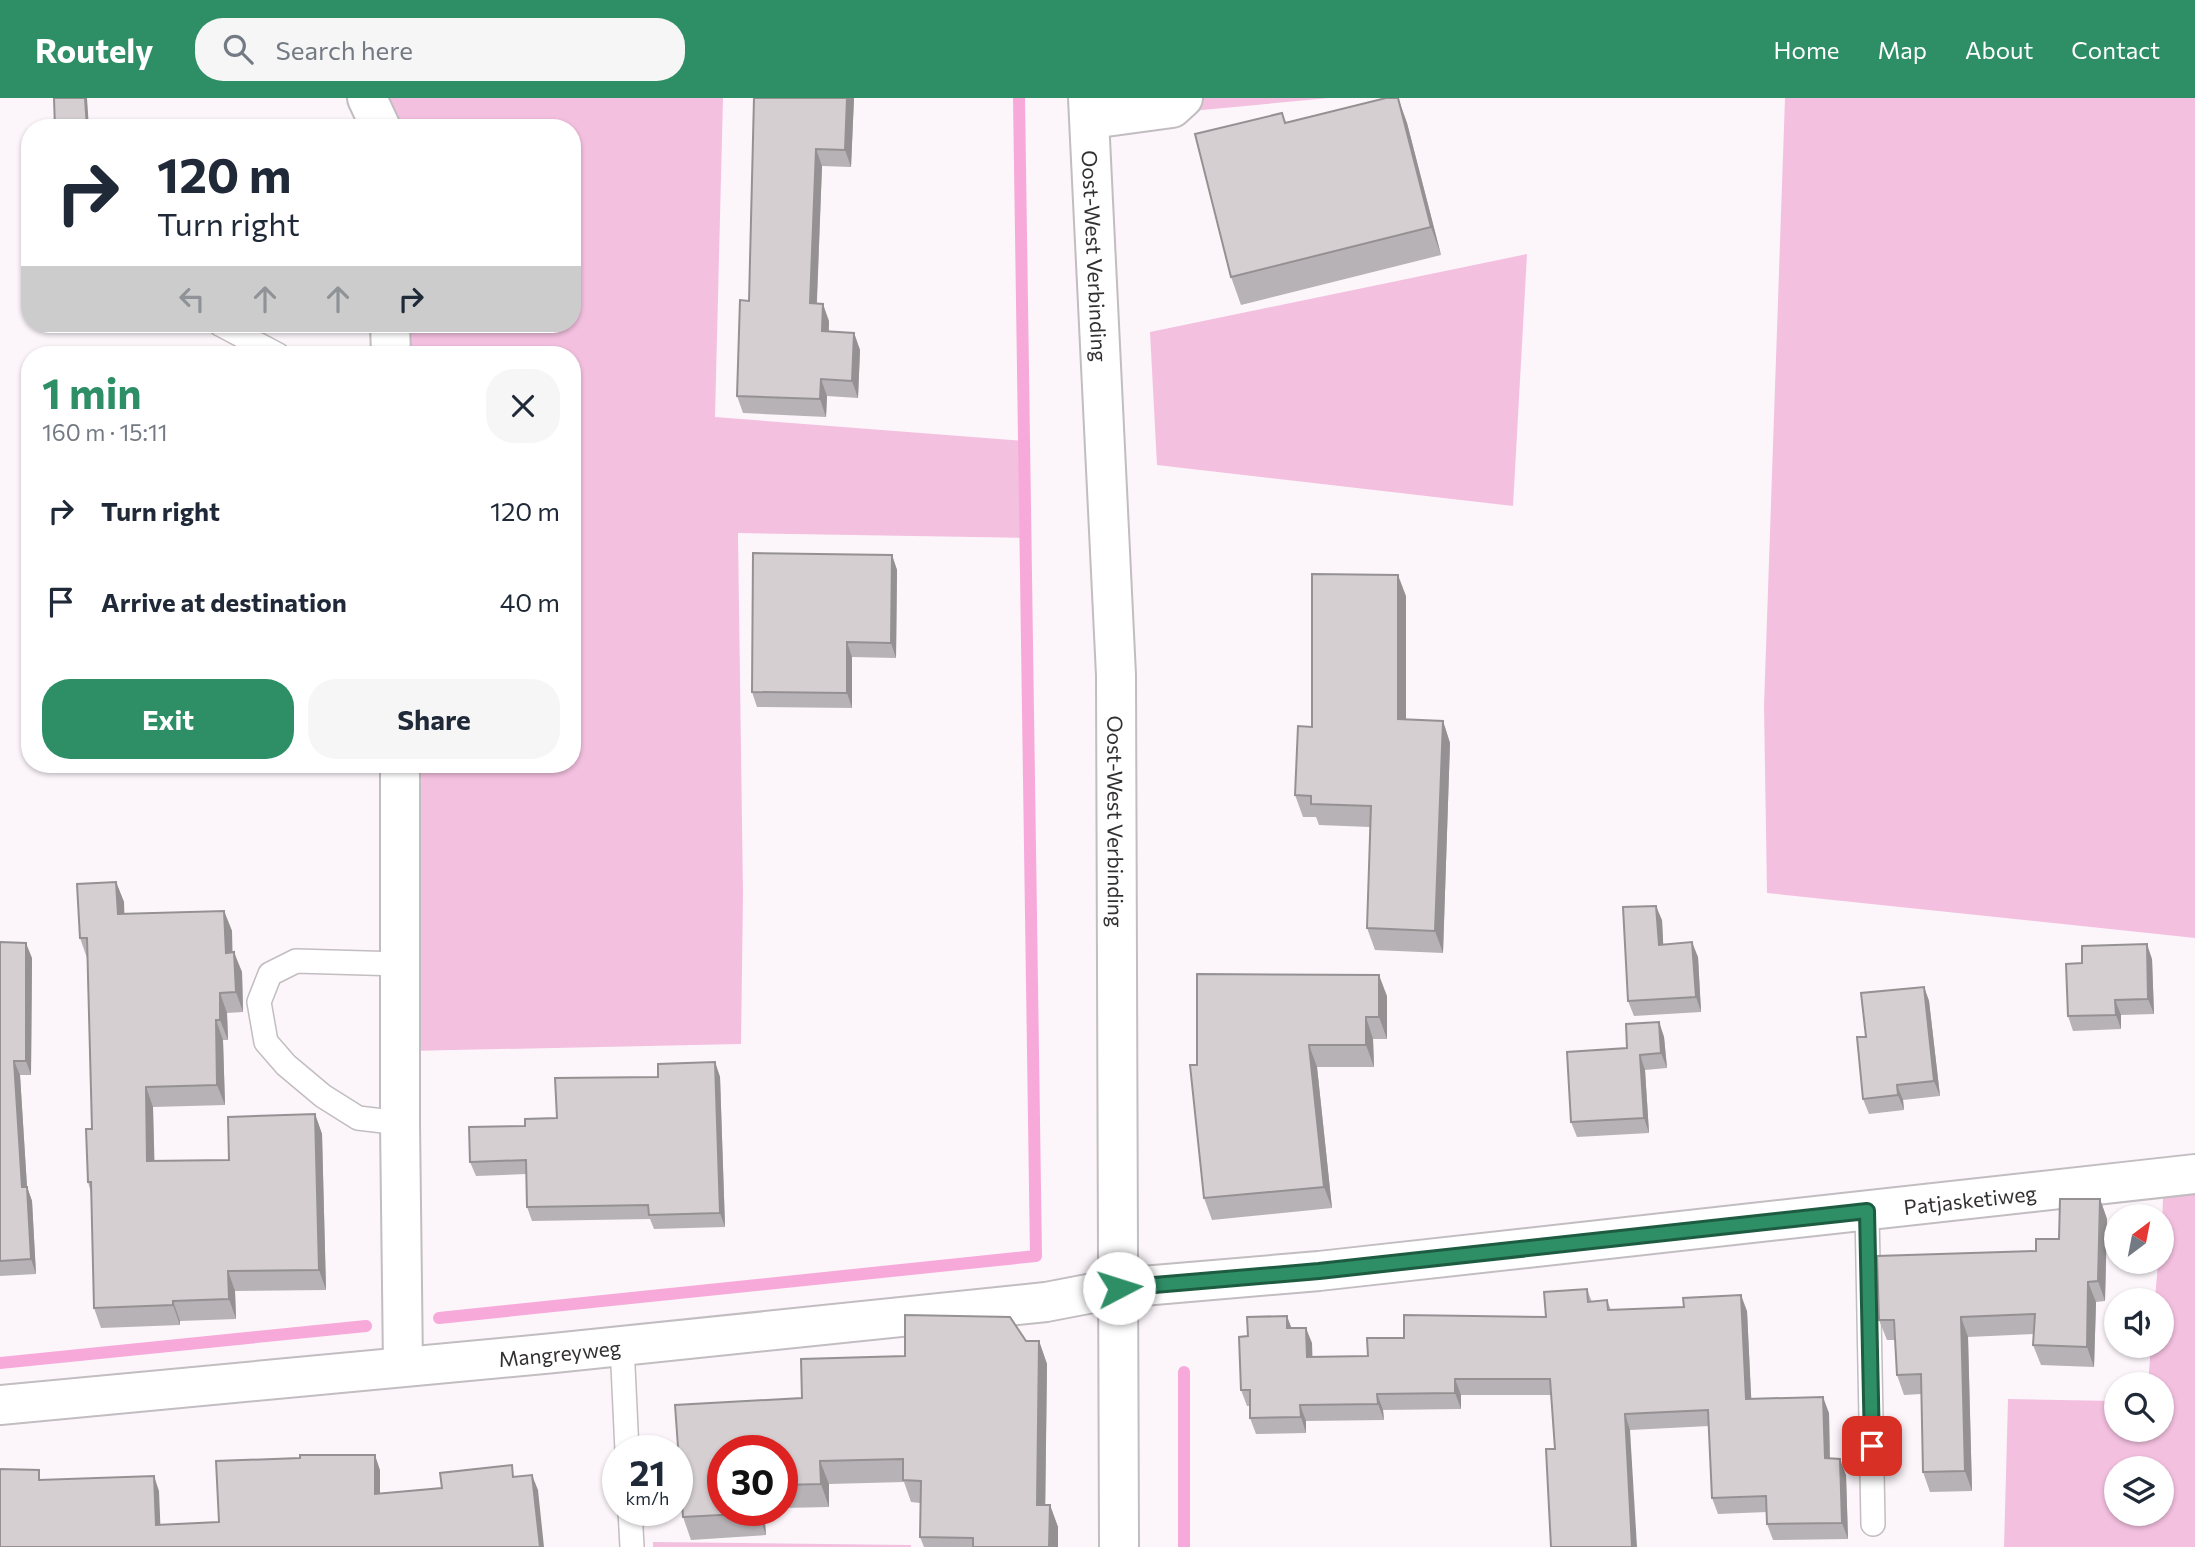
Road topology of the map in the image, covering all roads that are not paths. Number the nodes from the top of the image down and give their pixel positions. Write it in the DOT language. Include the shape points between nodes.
graph roads {
  1 [pos="367,98"];
  2 [pos="1182,98"];
  3 [pos="1089,108"];
  4 [pos="377,119"];
  5 [pos="237,333"];
  6 [pos="261,346"];
  7 [pos="400,773"];
  8 [pos="400,964"];
  9 [pos="400,1123"];
  10 [pos="2195,1174"];
  11 [pos="1867,1211"];
  12 [pos="1119,1288"];
  13 [pos="622,1346"];
  14 [pos="403,1366"];
  15 [pos="0,1405"];
  16 [pos="626,1435"];
  17 [pos="1873,1524"];
  18 [pos="631,1526"];
  19 [pos="632,1547"];
  20 [pos="1119,1547"];
  1 -- 4 [label="street"];
  2 -- 3 [label="street" via="1172,108"];
  3 -- 12 [label="street, Oost-West Verbinding" via="1116,675"];
  5 -- 6 [label="lane"];
  7 -- 8 [label="street"];
  8 -- 9 [label="street"];
  8 -- 9 [label="lane" via="296,961 270,974 259,1002 266,1042 286,1065 358,1118"];
  9 -- 14 [label="street"];
  10 -- 11 [label="street, Patjasketiweg"];
  11 -- 12 [label="street, Patjasketiweg" via="1319,1271"];
  11 -- 17 [label="lane"];
  12 -- 13 [label="street, Mangreyweg" via="1046,1302"];
  12 -- 20 [label="street, Oost-West Verbinding"];
  13 -- 14 [label="street, Mangreyweg"];
  13 -- 16 [label="lane"];
  14 -- 15 [label="street, Mangreyweg"];
  18 -- 19 [label="lane"];
}
